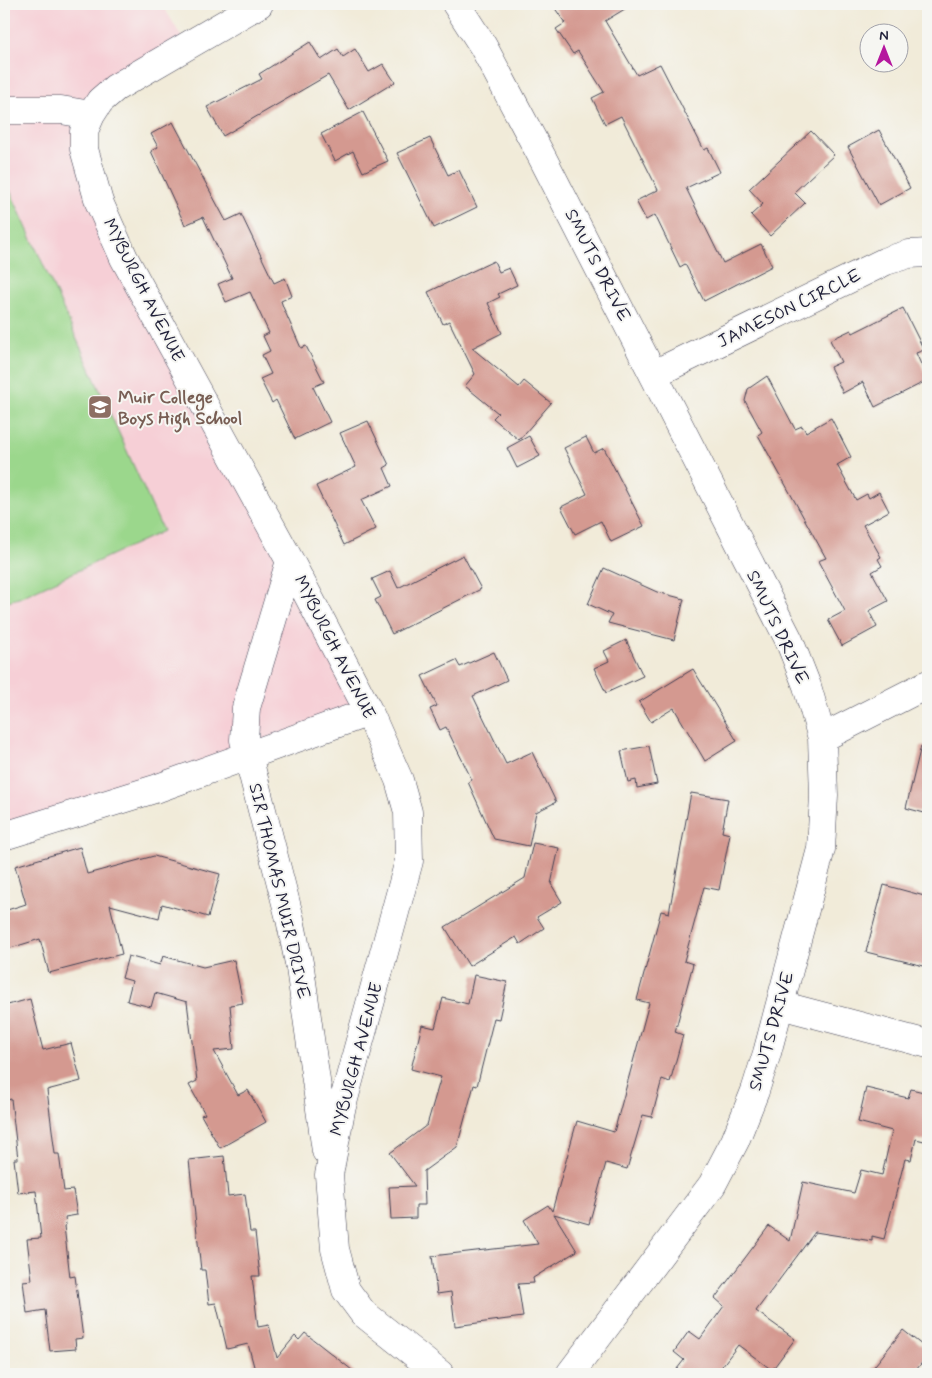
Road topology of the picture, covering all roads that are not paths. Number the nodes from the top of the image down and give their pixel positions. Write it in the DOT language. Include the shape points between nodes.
graph roads {
  1 [pos="259,4"];
  2 [pos="456,4"];
  3 [pos="4,110"];
  4 [pos="91,115"];
  5 [pos="928,253"];
  6 [pos="654,374"];
  7 [pos="290,561"];
  8 [pos="928,684"];
  9 [pos="369,712"];
  10 [pos="822,738"];
  11 [pos="248,756"];
  12 [pos="4,836"];
  13 [pos="780,1005"];
  14 [pos="928,1044"];
  15 [pos="329,1175"];
  16 [pos="440,1374"];
  17 [pos="570,1374"];
  1 -- 4 [label="street, MYBURGH AVENUE" via="115,88 100,101"];
  2 -- 6 [label="street, SMUTS DRIVE" via="483,46 542,156"];
  3 -- 4 [label="street" via="61,110"];
  4 -- 7 [label="street, MYBURGH AVENUE" via="84,131 84,149 99,202 124,258"];
  5 -- 6 [label="street, JAMESON CIRCLE" via="909,254 886,261"];
  6 -- 10 [label="street, SMUTS DRIVE" via="715,500 789,640"];
  7 -- 9 [label="street, MYBURGH AVENUE"];
  7 -- 11 [label="street, SIR THOMAS MUIR DRIVE" via="246,708 244,740"];
  8 -- 10 [label="street"];
  9 -- 11 [label="street"];
  9 -- 15 [label="street, MYBURGH AVENUE" via="399,780 408,812 410,861 341,1110"];
  10 -- 13 [label="street, SMUTS DRIVE" via="824,794 821,849"];
  11 -- 12 [label="street"];
  11 -- 15 [label="street, SIR THOMAS MUIR DRIVE" via="300,968"];
  13 -- 14 [label="street"];
  13 -- 17 [label="street, SMUTS DRIVE" via="755,1091 712,1185"];
  15 -- 16 [label="street, MYBURGH AVENUE" via="335,1249 346,1290 363,1313"];
}
